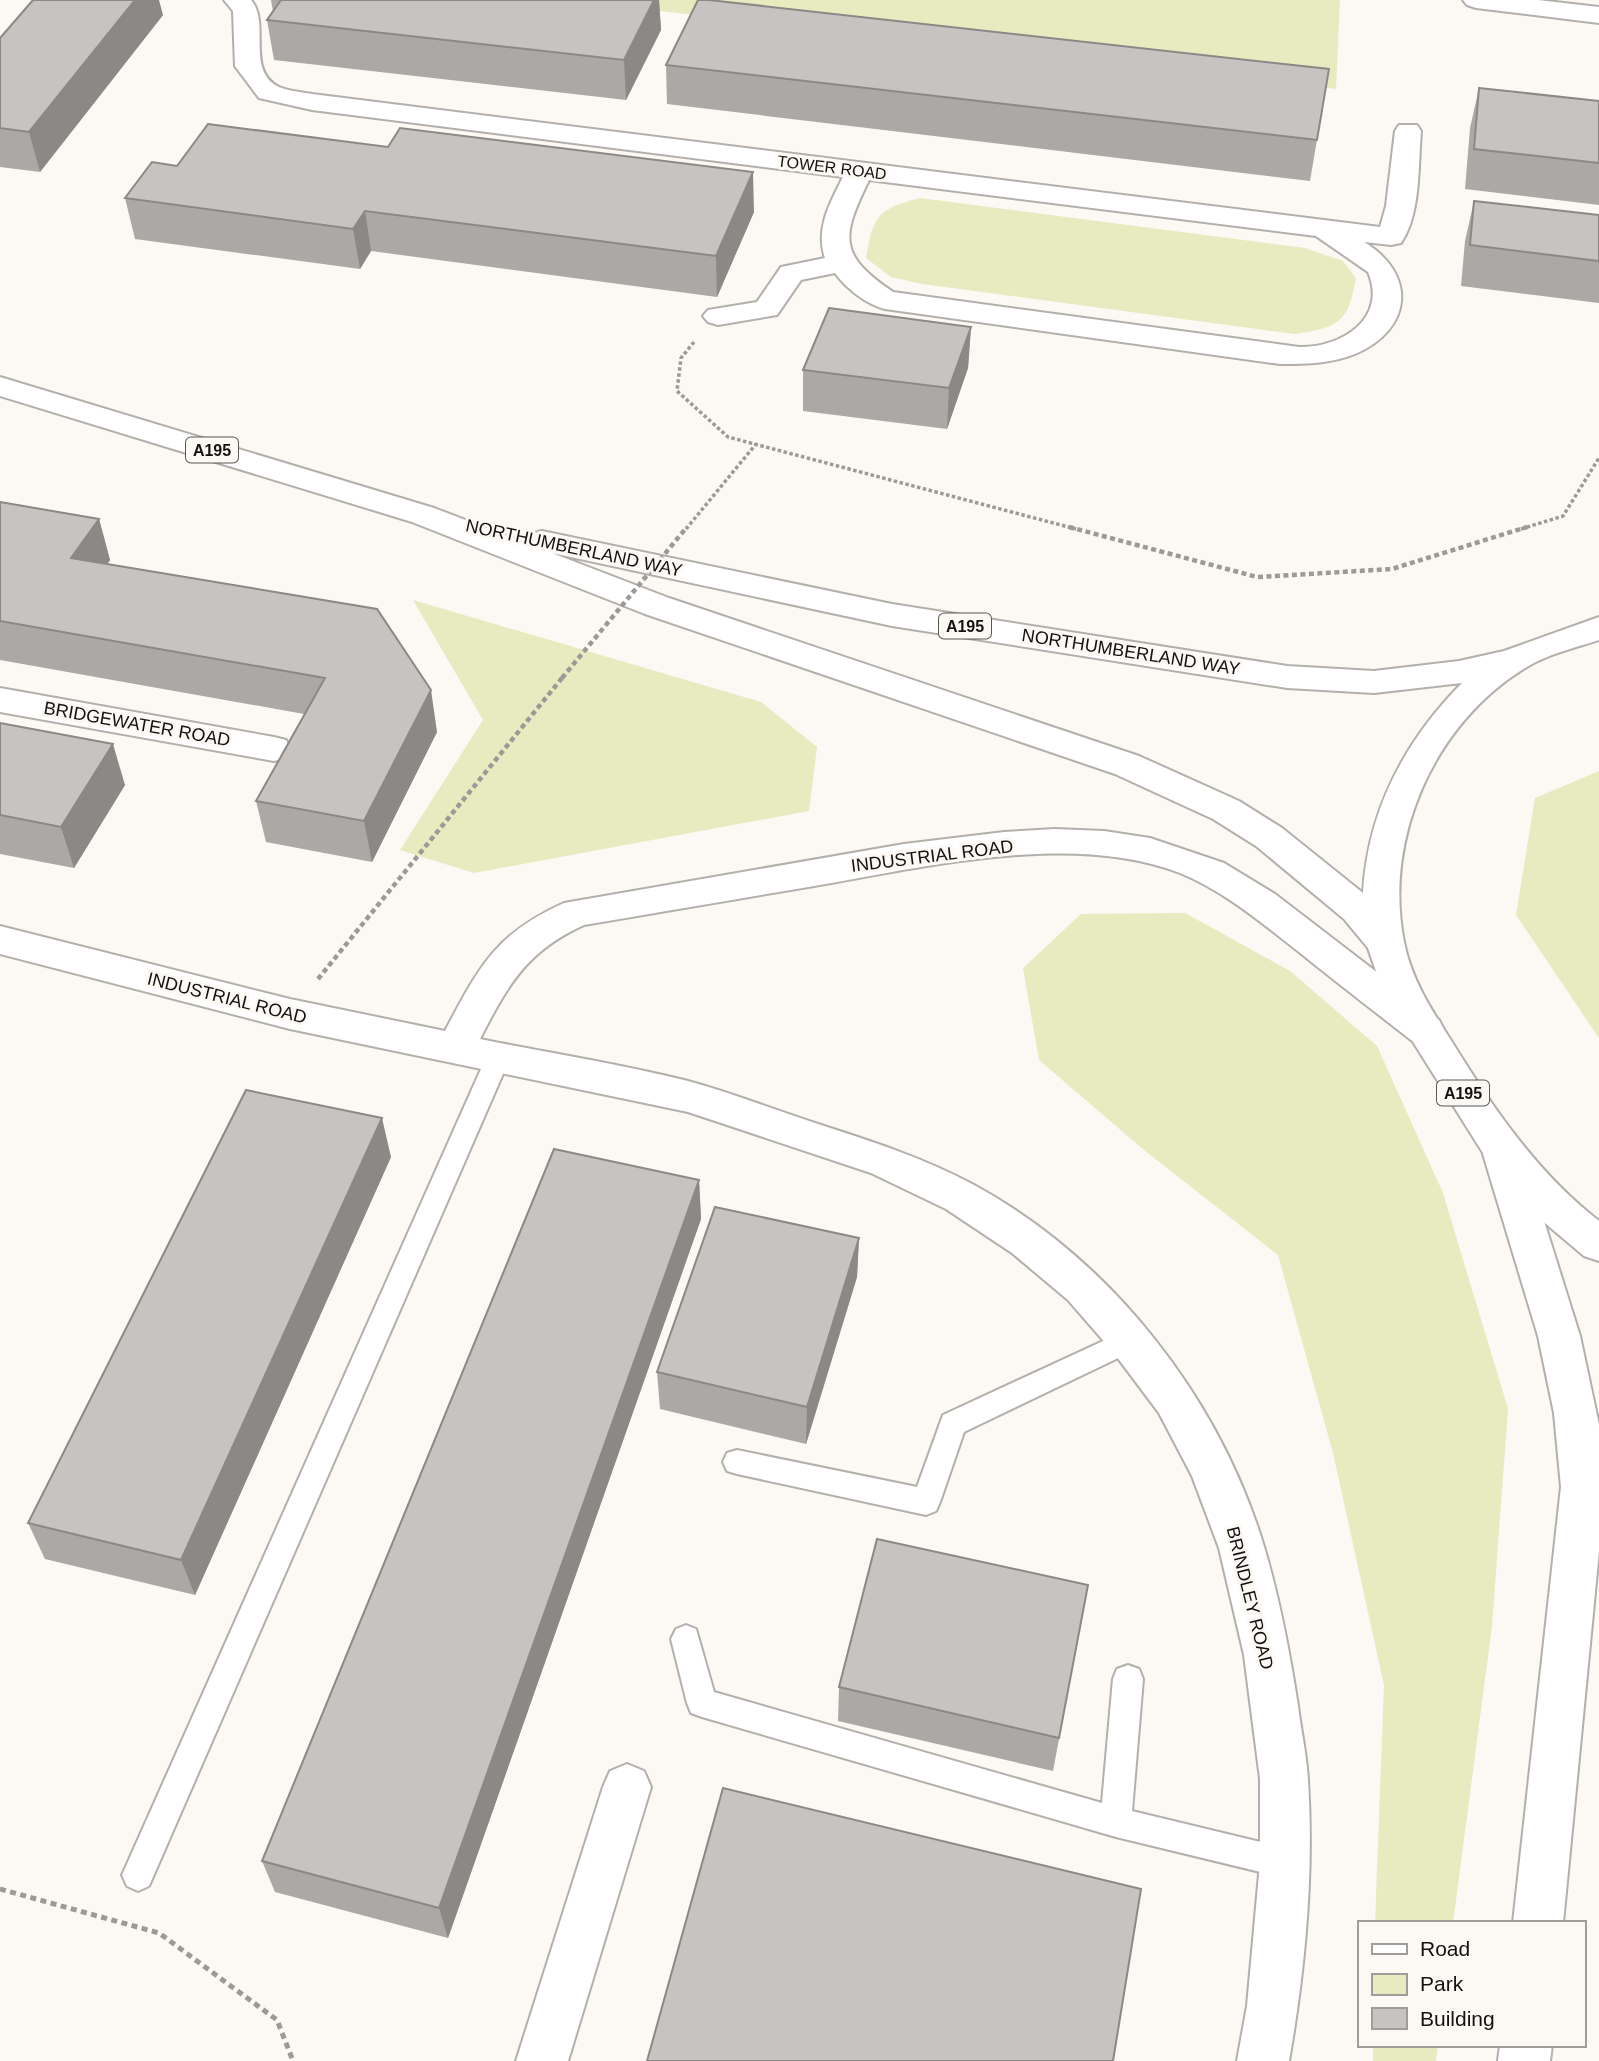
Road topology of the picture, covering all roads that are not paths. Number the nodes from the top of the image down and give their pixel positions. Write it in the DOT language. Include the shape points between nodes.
graph roads {
  1 [pos="237,0"];
  2 [pos="1476,0"];
  3 [pos="1599,15"];
  4 [pos="1408,131"];
  5 [pos="860,170"];
  6 [pos="1318,228"];
  7 [pos="840,264"];
  8 [pos="718,316"];
  9 [pos="0,386"];
  10 [pos="423,515"];
  11 [pos="1599,628"];
  12 [pos="1513,660"];
  13 [pos="0,700"];
  14 [pos="274,749"];
  15 [pos="0,940"];
  16 [pos="1385,943"];
  17 [pos="1425,1030"];
  18 [pos="455,1050"];
  19 [pos="498,1060"];
  20 [pos="1503,1154"];
  21 [pos="885,1162"];
  22 [pos="1599,1244"];
  23 [pos="1129,1340"];
  24 [pos="737,1462"];
  25 [pos="685,1639"];
  26 [pos="1128,1679"];
  27 [pos="627,1787"];
  28 [pos="1116,1822"];
  29 [pos="1285,1863"];
  30 [pos="138,1875"];
  31 [pos="1538,1921"];
  32 [pos="542,2061"];
  33 [pos="1264,2061"];
  1 -- 5 [label="main road, TOWER ROAD" via="246,10 248,66 268,92 312,102"];
  2 -- 3 [label="main road"];
  4 -- 6 [label="main road, TOWER ROAD" via="1400,206 1391,237"];
  5 -- 6 [label="main road, TOWER ROAD"];
  5 -- 7 [label="main road" via="833,235"];
  6 -- 7 [label="main road" via="1367,256 1381,269 1388,290 1387,312 1375,329 1356,342 1318,355 1280,355 885,300"];
  7 -- 8 [label="main road" via="791,273 767,309"];
  9 -- 10 [label="main road, NORTHUMBERLAND WAY / A195"];
  10 -- 12 [label="main road, NORTHUMBERLAND WAY / A195" via="892,615 1287,677 1374,682"];
  10 -- 16 [label="main road, NORTHUMBERLAND WAY / A195" via="657,606 1175,785 1269,837 1357,909"];
  11 -- 12 [label="main road, A195"];
  12 -- 16 [label="main road, A195" via="1477,687 1417,758 1395,810 1381,861"];
  13 -- 14 [label="main road, BRIDGEWATER ROAD"];
  15 -- 18 [label="main road, INDUSTRIAL ROAD" via="290,1014"];
  16 -- 17 [label="main road, A195"];
  17 -- 18 [label="main road, INDUSTRIAL ROAD" via="1271,911 1218,877 1156,852 1064,843 900,858 577,913 545,925 519,943 499,968"];
  17 -- 20 [label="main road, A195"];
  18 -- 19 [label="main road, INDUSTRIAL ROAD"];
  19 -- 21 [label="main road, INDUSTRIAL ROAD" via="689,1097"];
  19 -- 30 [label="lane"];
  20 -- 22 [label="main road, A195" via="1542,1196"];
  20 -- 31 [label="main road" via="1559,1336 1576,1413 1583,1487"];
  21 -- 23 [label="main road, BRINDLEY ROAD" via="960,1197 1027,1241 1083,1288"];
  23 -- 24 [label="lane" via="953,1424 926,1502"];
  23 -- 29 [label="main road, BRINDLEY ROAD" via="1174,1400 1212,1470 1242,1548 1269,1668 1284,1779"];
  25 -- 28 [label="lane" via="702,1703"];
  26 -- 28 [label="lane"];
  27 -- 32 [label="main road"];
  28 -- 29 [label="lane"];
  29 -- 33 [label="main road, BRINDLEY ROAD"];
}
